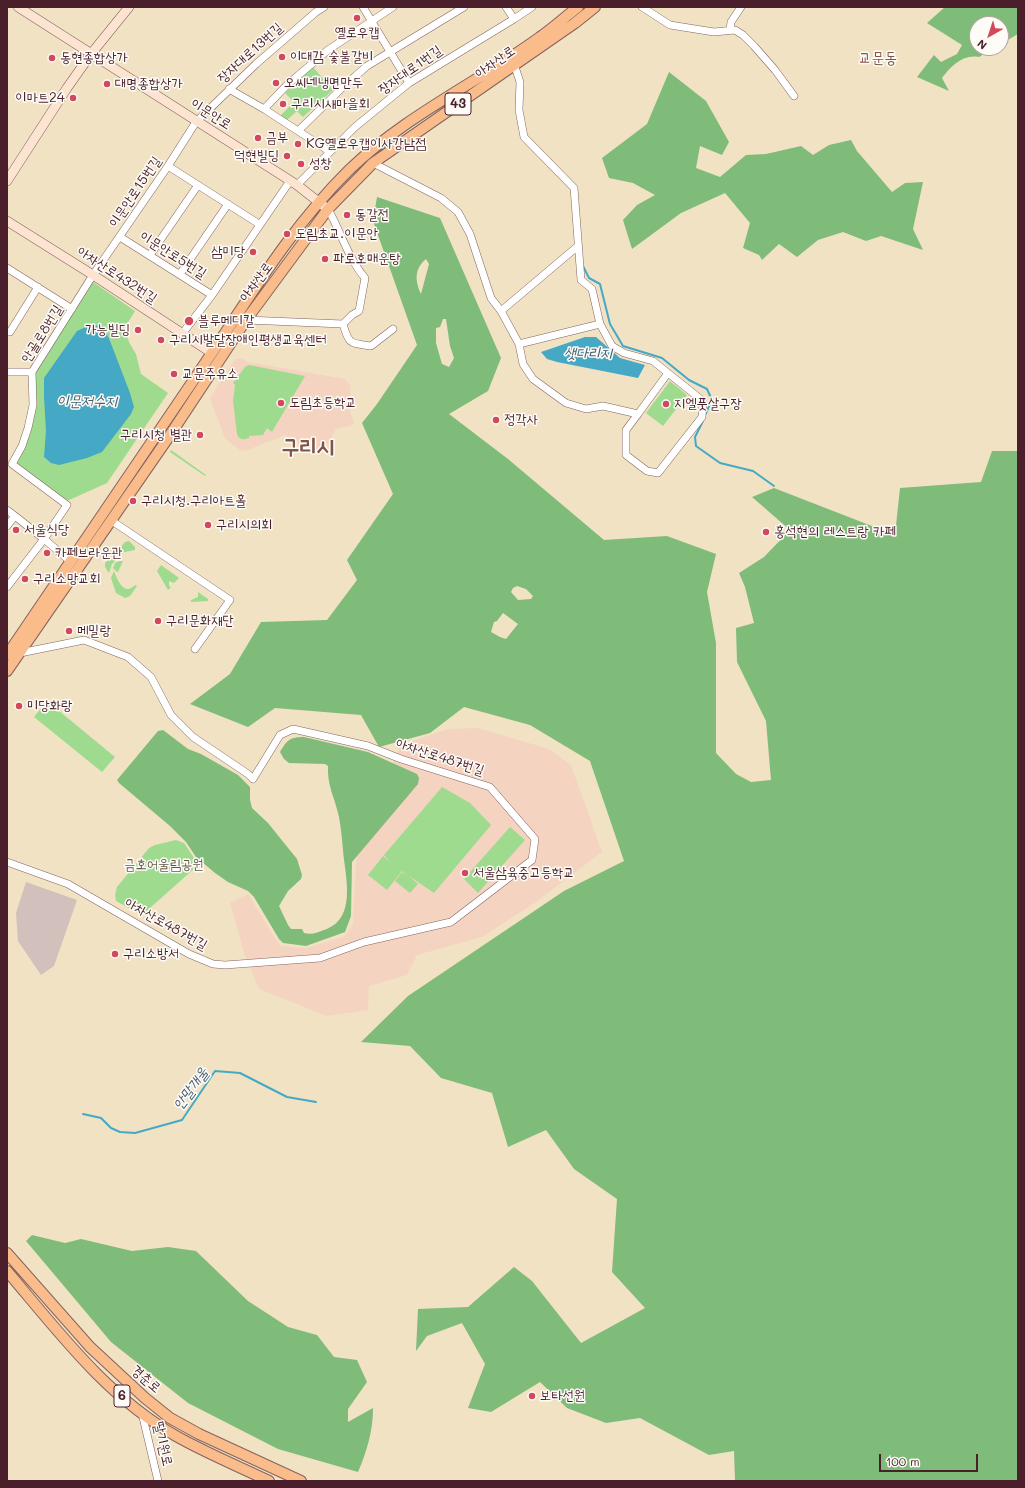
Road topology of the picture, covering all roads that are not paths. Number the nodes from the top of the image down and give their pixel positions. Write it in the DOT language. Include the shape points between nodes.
graph roads {
  1 [pos="18,7"];
  2 [pos="129,7"];
  3 [pos="324,7"];
  4 [pos="363,7"];
  5 [pos="393,7"];
  6 [pos="464,7"];
  7 [pos="506,7"];
  8 [pos="532,7"];
  9 [pos="578,7"];
  10 [pos="595,7"];
  11 [pos="642,7"];
  12 [pos="741,7"];
  13 [pos="514,19"];
  14 [pos="371,20"];
  15 [pos="730,30"];
  16 [pos="391,52"];
  17 [pos="91,54"];
  18 [pos="512,61"];
  19 [pos="409,84"];
  20 [pos="229,89"];
  21 [pos="794,96"];
  22 [pos="264,109"];
  23 [pos="196,122"];
  24 [pos="298,131"];
  25 [pos="330,151"];
  26 [pos="373,163"];
  27 [pos="168,166"];
  28 [pos="7,181"];
  29 [pos="294,183"];
  30 [pos="198,185"];
  31 [pos="320,202"];
  32 [pos="228,204"];
  33 [pos="328,209"];
  34 [pos="7,221"];
  35 [pos="259,224"];
  36 [pos="120,237"];
  37 [pos="578,246"];
  38 [pos="150,255"];
  39 [pos="7,268"];
  40 [pos="180,274"];
  41 [pos="93,276"];
  42 [pos="38,287"];
  43 [pos="212,295"];
  44 [pos="72,309"];
  45 [pos="501,311"];
  46 [pos="246,320"];
  47 [pos="342,324"];
  48 [pos="600,324"];
  49 [pos="393,329"];
  50 [pos="7,332"];
  51 [pos="182,334"];
  52 [pos="519,344"];
  53 [pos="212,353"];
  54 [pos="7,372"];
  55 [pos="32,372"];
  56 [pos="668,373"];
  57 [pos="638,414"];
  58 [pos="12,464"];
  59 [pos="7,470"];
  60 [pos="7,510"];
  61 [pos="15,516"];
  62 [pos="112,521"];
  63 [pos="7,526"];
  64 [pos="44,539"];
  65 [pos="70,561"];
  66 [pos="7,587"];
  67 [pos="195,649"];
  68 [pos="20,653"];
  69 [pos="7,655"];
  70 [pos="7,671"];
  71 [pos="7,862"];
  72 [pos="7,1253"];
  73 [pos="7,1271"];
  74 [pos="142,1413"];
  75 [pos="158,1481"];
  76 [pos="269,1481"];
  77 [pos="301,1481"];
  1 -- 17 [label="street, 이문안로"];
  2 -- 17 [label="street"];
  3 -- 20 [label="street, 장자대로13번길"];
  4 -- 14 [label="street"];
  5 -- 14 [label="street"];
  6 -- 16 [label="street, 장자대로1번길"];
  7 -- 13 [label="street"];
  8 -- 13 [label="street, 장자대로1번길"];
  9 -- 18 [label="main road, 아차산로 / 43"];
  10 -- 18 [label="main road, 아차산로 / 43" via="575,23"];
  11 -- 15 [label="street" via="670,25 714,32"];
  12 -- 15 [label="street" via="731,22"];
  13 -- 19 [label="street, 장자대로1번길"];
  14 -- 16 [label="street"];
  14 -- 22 [label="street" via="328,50"];
  15 -- 21 [label="street" via="748,40"];
  16 -- 19 [label="street"];
  16 -- 24 [label="street, 장자대로1번길" via="367,66"];
  17 -- 23 [label="street, 이문안로"];
  17 -- 28 [label="street"];
  18 -- 26 [label="main road, 아차산로 / 43"];
  18 -- 31 [label="main road, 아차산로 / 43" via="424,112 379,143 348,171"];
  18 -- 37 [label="street" via="520,82 519,110 524,137 574,188"];
  19 -- 25 [label="street, 장자대로1번길" via="354,127"];
  20 -- 22 [label="street"];
  20 -- 23 [label="street, 장자대로13번길"];
  22 -- 24 [label="street"];
  23 -- 27 [label="street, 이문안로15번길"];
  23 -- 29 [label="street, 이문안로"];
  24 -- 25 [label="street"];
  25 -- 29 [label="street, 장자대로1번길"];
  26 -- 33 [label="main road, 아차산로 / 43"];
  26 -- 45 [label="street" via="441,198 458,212 470,234 491,298"];
  27 -- 30 [label="street"];
  27 -- 36 [label="street, 이문안로15번길"];
  29 -- 31 [label="street, 이문안로"];
  29 -- 35 [label="street, 이문안로5번길"];
  30 -- 32 [label="street"];
  30 -- 38 [label="street"];
  31 -- 33 [label="street, 이문안로"];
  31 -- 53 [label="main road, 아차산로 / 43" via="252,292"];
  32 -- 35 [label="street"];
  32 -- 40 [label="street"];
  33 -- 46 [label="main road, 아차산로 / 43"];
  33 -- 47 [label="street" via="356,267 365,278 359,311"];
  34 -- 41 [label="street, 아차산로432번길"];
  35 -- 43 [label="street, 이문안로5번길"];
  36 -- 38 [label="street, 이문안로5번길"];
  36 -- 41 [label="street, 이문안로15번길"];
  37 -- 45 [label="street"];
  37 -- 48 [label="street" via="581,280 592,289"];
  38 -- 40 [label="street, 이문안로5번길"];
  39 -- 42 [label="street"];
  40 -- 43 [label="street, 이문안로5번길"];
  41 -- 44 [label="street, 안골로8번길"];
  41 -- 51 [label="street, 아차산로432번길"];
  42 -- 44 [label="street"];
  42 -- 50 [label="street" via="10,332"];
  43 -- 51 [label="street, 이문안로5번길"];
  44 -- 55 [label="street, 안골로8번길"];
  45 -- 52 [label="street"];
  46 -- 47 [label="street"];
  46 -- 62 [label="main road, 아차산로 / 43"];
  47 -- 49 [label="street" via="347,339 353,344 371,346"];
  48 -- 52 [label="street"];
  48 -- 56 [label="street" via="612,346 624,353 653,361"];
  51 -- 53 [label="street, 아차산로432번길"];
  52 -- 57 [label="street" via="523,364 533,379 566,403 586,409 603,406"];
  53 -- 65 [label="main road, 아차산로 / 43"];
  54 -- 55 [label="street"];
  55 -- 58 [label="street, 안골로8번길" via="32,404 28,428"];
  56 -- 57 [label="street"];
  56 -- 57 [label="street" via="703,401 702,417 658,473 647,471 626,455 626,430"];
  58 -- 59 [label="street, 안골로8번길"];
  58 -- 64 [label="street" via="67,505"];
  60 -- 61 [label="street"];
  61 -- 63 [label="street"];
  61 -- 64 [label="street"];
  62 -- 67 [label="street" via="230,600"];
  62 -- 68 [label="main road, 아차산로 / 43"];
  64 -- 65 [label="street"];
  64 -- 66 [label="street"];
  65 -- 69 [label="main road, 아차산로 / 43"];
  68 -- 70 [label="main road, 아차산로 / 43"];
  68 -- 71 [label="street, 아차산로487번길" via="84,640 128,657 151,676 172,715 193,737 253,779 280,736 293,729 368,746 415,764 490,787 535,839 532,860 451,922 364,942 320,958 226,965 213,964 189,954 68,884"];
  72 -- 77 [label="main road, 경춘로" via="90,1347 170,1418"];
  73 -- 74 [label="main road, 경춘로 / 6" via="91,1368"];
  74 -- 75 [label="street, 딸기원로"];
  74 -- 76 [label="main road, 경춘로 / 6" via="175,1435"];
}
